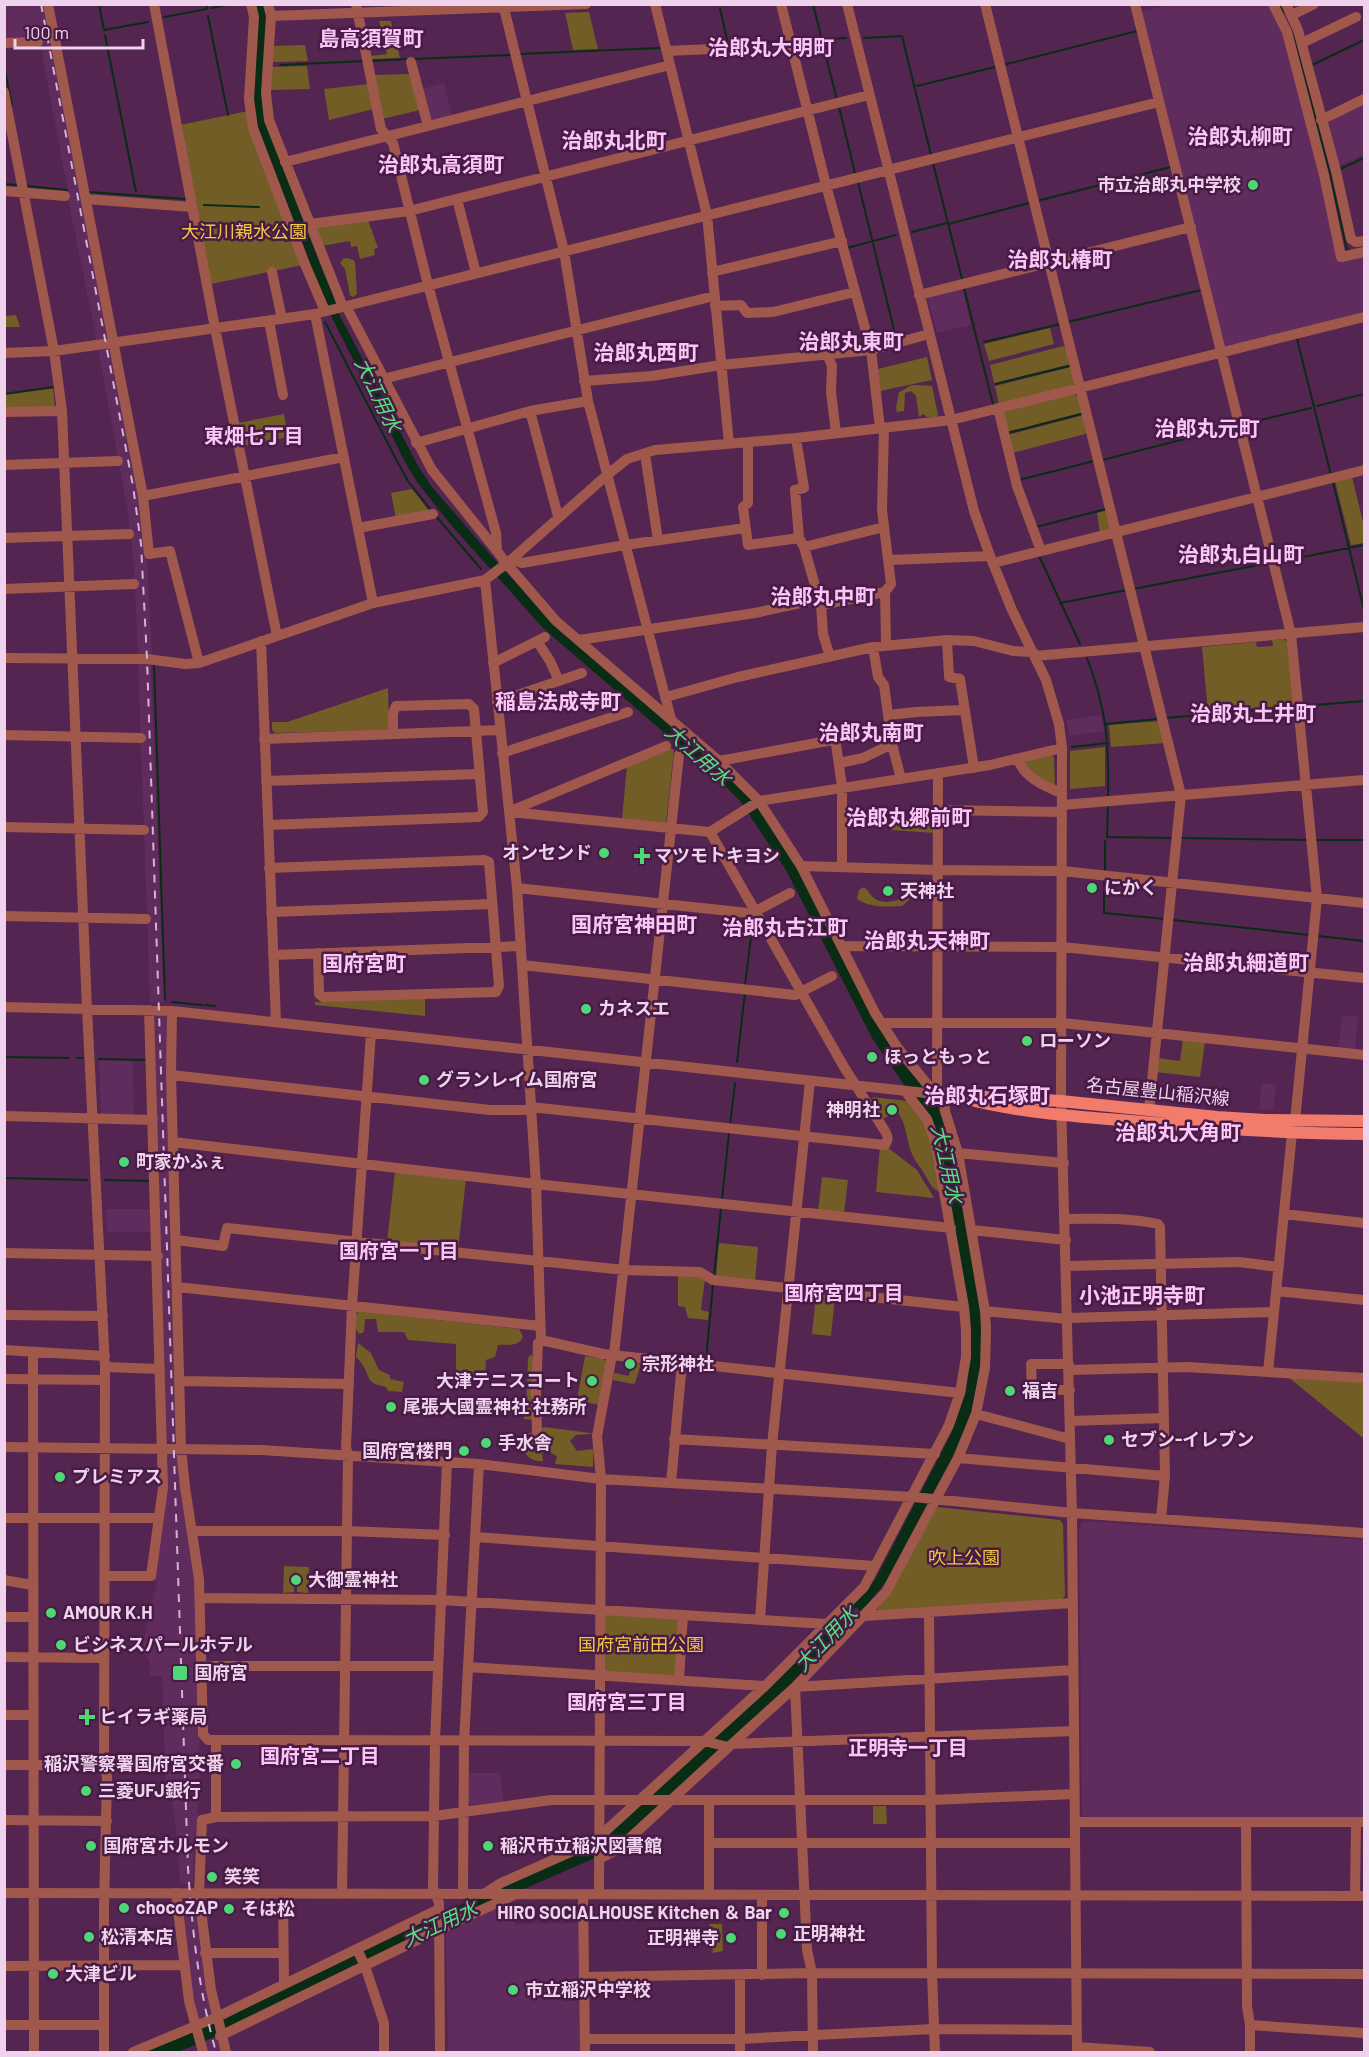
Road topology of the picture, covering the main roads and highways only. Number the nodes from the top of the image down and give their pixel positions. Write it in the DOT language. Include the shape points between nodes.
graph roads {
  1 [pos="1365,1121"];
  2 [pos="1294,1127"];
  3 [pos="1365,1134"];
  1 -- 2 [label="main road, 名古屋豊山稲沢線"];
  2 -- 2 [label="main road, 名古屋豊山稲沢線" via="1063,1115 939,1094 1061,1101"];
  2 -- 3 [label="main road, 名古屋豊山稲沢線"];
}
